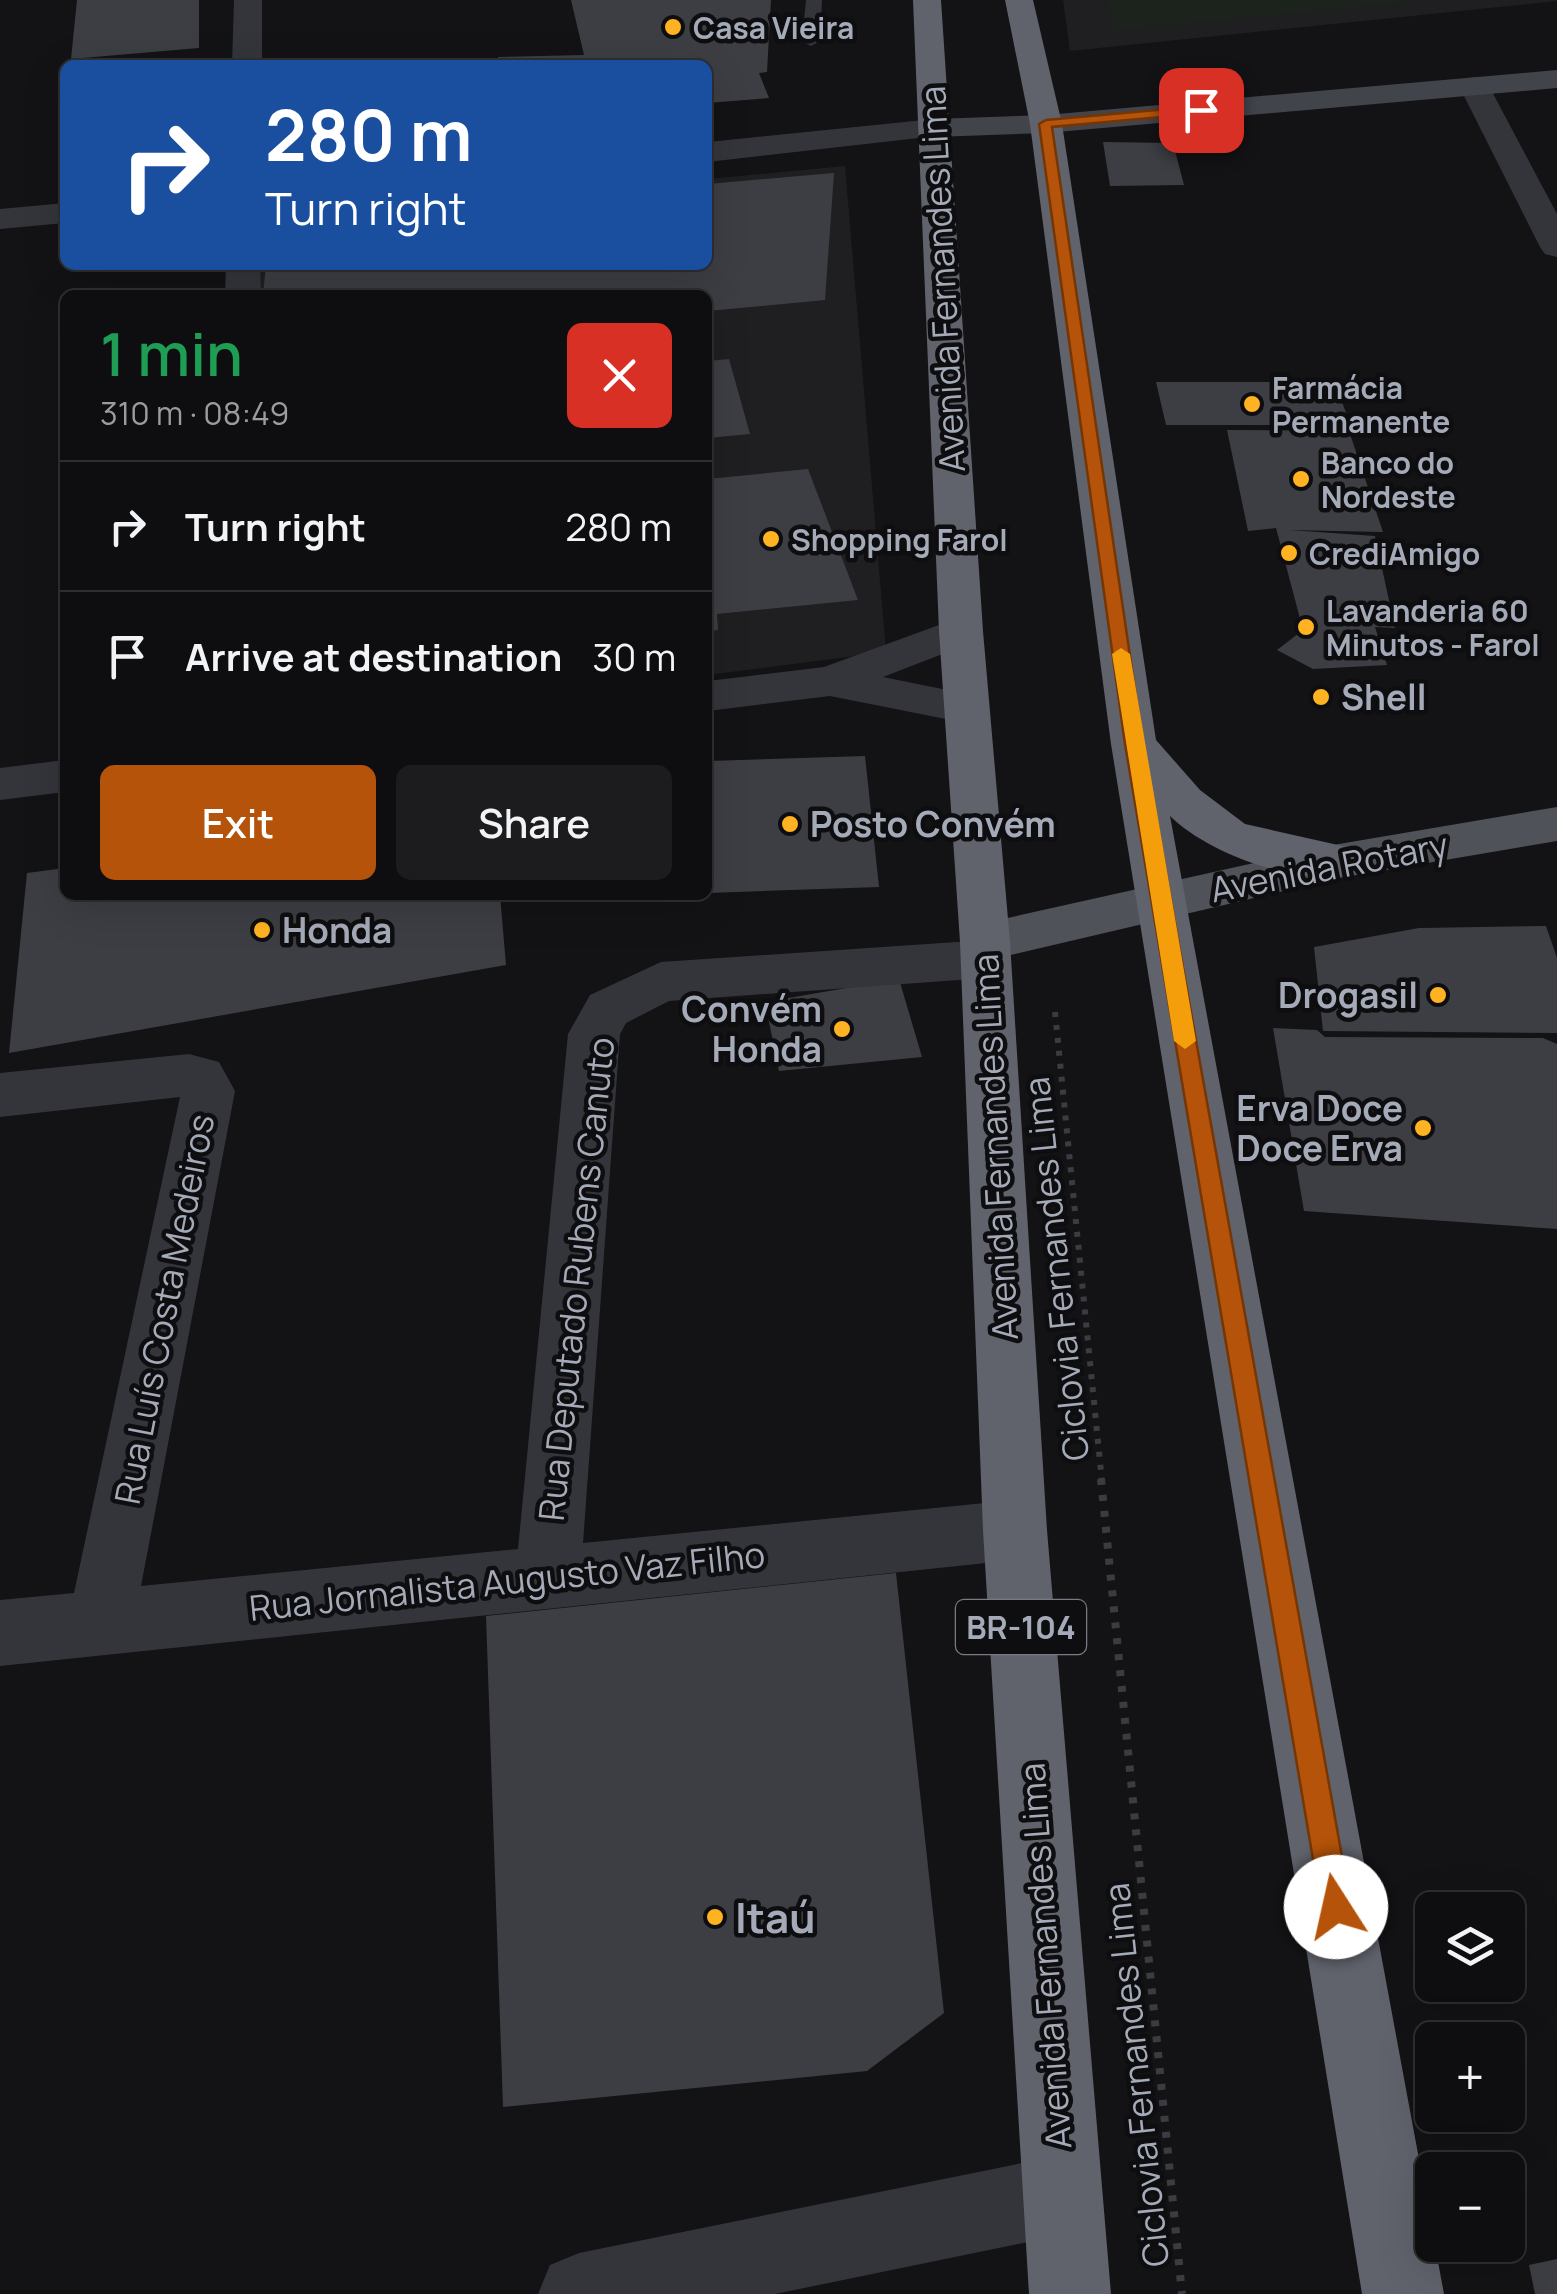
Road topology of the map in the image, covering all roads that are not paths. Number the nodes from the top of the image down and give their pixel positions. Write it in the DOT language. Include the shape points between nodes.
graph roads {
  1 [pos="248,0"];
  2 [pos="814,0"];
  3 [pos="927,0"];
  4 [pos="1019,0"];
  5 [pos="811,41"];
  6 [pos="247,60"];
  7 [pos="1557,79"];
  8 [pos="1474,86"];
  9 [pos="1046,124"];
  10 [pos="934,128"];
  11 [pos="712,152"];
  12 [pos="60,214"];
  13 [pos="0,219"];
  14 [pos="1557,247"];
  15 [pos="961,630"];
  16 [pos="830,681"];
  17 [pos="712,696"];
  18 [pos="966,708"];
  19 [pos="1134,744"];
  20 [pos="60,777"];
  21 [pos="0,784"];
  22 [pos="1557,824"];
  23 [pos="1339,861"];
  24 [pos="1161,900"];
  25 [pos="986,951"];
  26 [pos="0,1095"];
  27 [pos="1014,1530"];
  28 [pos="548,1577"];
  29 [pos="101,1623"];
  30 [pos="0,1633"];
  31 [pos="1062,2195"];
  32 [pos="579,2294"];
  33 [pos="1070,2294"];
  34 [pos="1404,2294"];
  1 -- 6 [label="street"];
  2 -- 5 [label="lane"];
  3 -- 10 [label="highway, Avenida Fernandes Lima / BR-104"];
  4 -- 9 [label="highway"];
  7 -- 8 [label="street"];
  8 -- 9 [label="street"];
  8 -- 14 [label="street"];
  9 -- 10 [label="street"];
  9 -- 19 [label="highway"];
  10 -- 11 [label="street"];
  10 -- 15 [label="highway, Avenida Fernandes Lima / BR-104"];
  12 -- 13 [label="street"];
  15 -- 16 [label="street"];
  15 -- 18 [label="highway, Avenida Fernandes Lima / BR-104"];
  16 -- 17 [label="street"];
  16 -- 18 [label="street"];
  18 -- 25 [label="highway, Avenida Fernandes Lima / BR-104"];
  19 -- 23 [label="highway" via="1212,827 1244,843"];
  19 -- 24 [label="highway"];
  20 -- 21 [label="street"];
  22 -- 23 [label="main road, Avenida Rotary"];
  23 -- 24 [label="main road, Avenida Rotary"];
  24 -- 25 [label="main road, Avenida Rotary" via="1047,928"];
  24 -- 34 [label="highway"];
  25 -- 27 [label="highway, Avenida Fernandes Lima / BR-104"];
  25 -- 28 [label="street, Rua Deputado Rubens Canuto" via="661,982 608,1009 594,1034"];
  26 -- 29 [label="street, Rua Luís Costa Medeiros" via="189,1075 200,1077 208,1090"];
  27 -- 28 [label="street, Rua Jornalista Augusto Vaz Filho"];
  27 -- 31 [label="highway, Avenida Fernandes Lima / BR-104"];
  28 -- 29 [label="street, Rua Jornalista Augusto Vaz Filho"];
  29 -- 30 [label="street, Rua Jornalista Augusto Vaz Filho"];
  31 -- 32 [label="street"];
  31 -- 33 [label="highway, Avenida Fernandes Lima / BR-104"];
}
